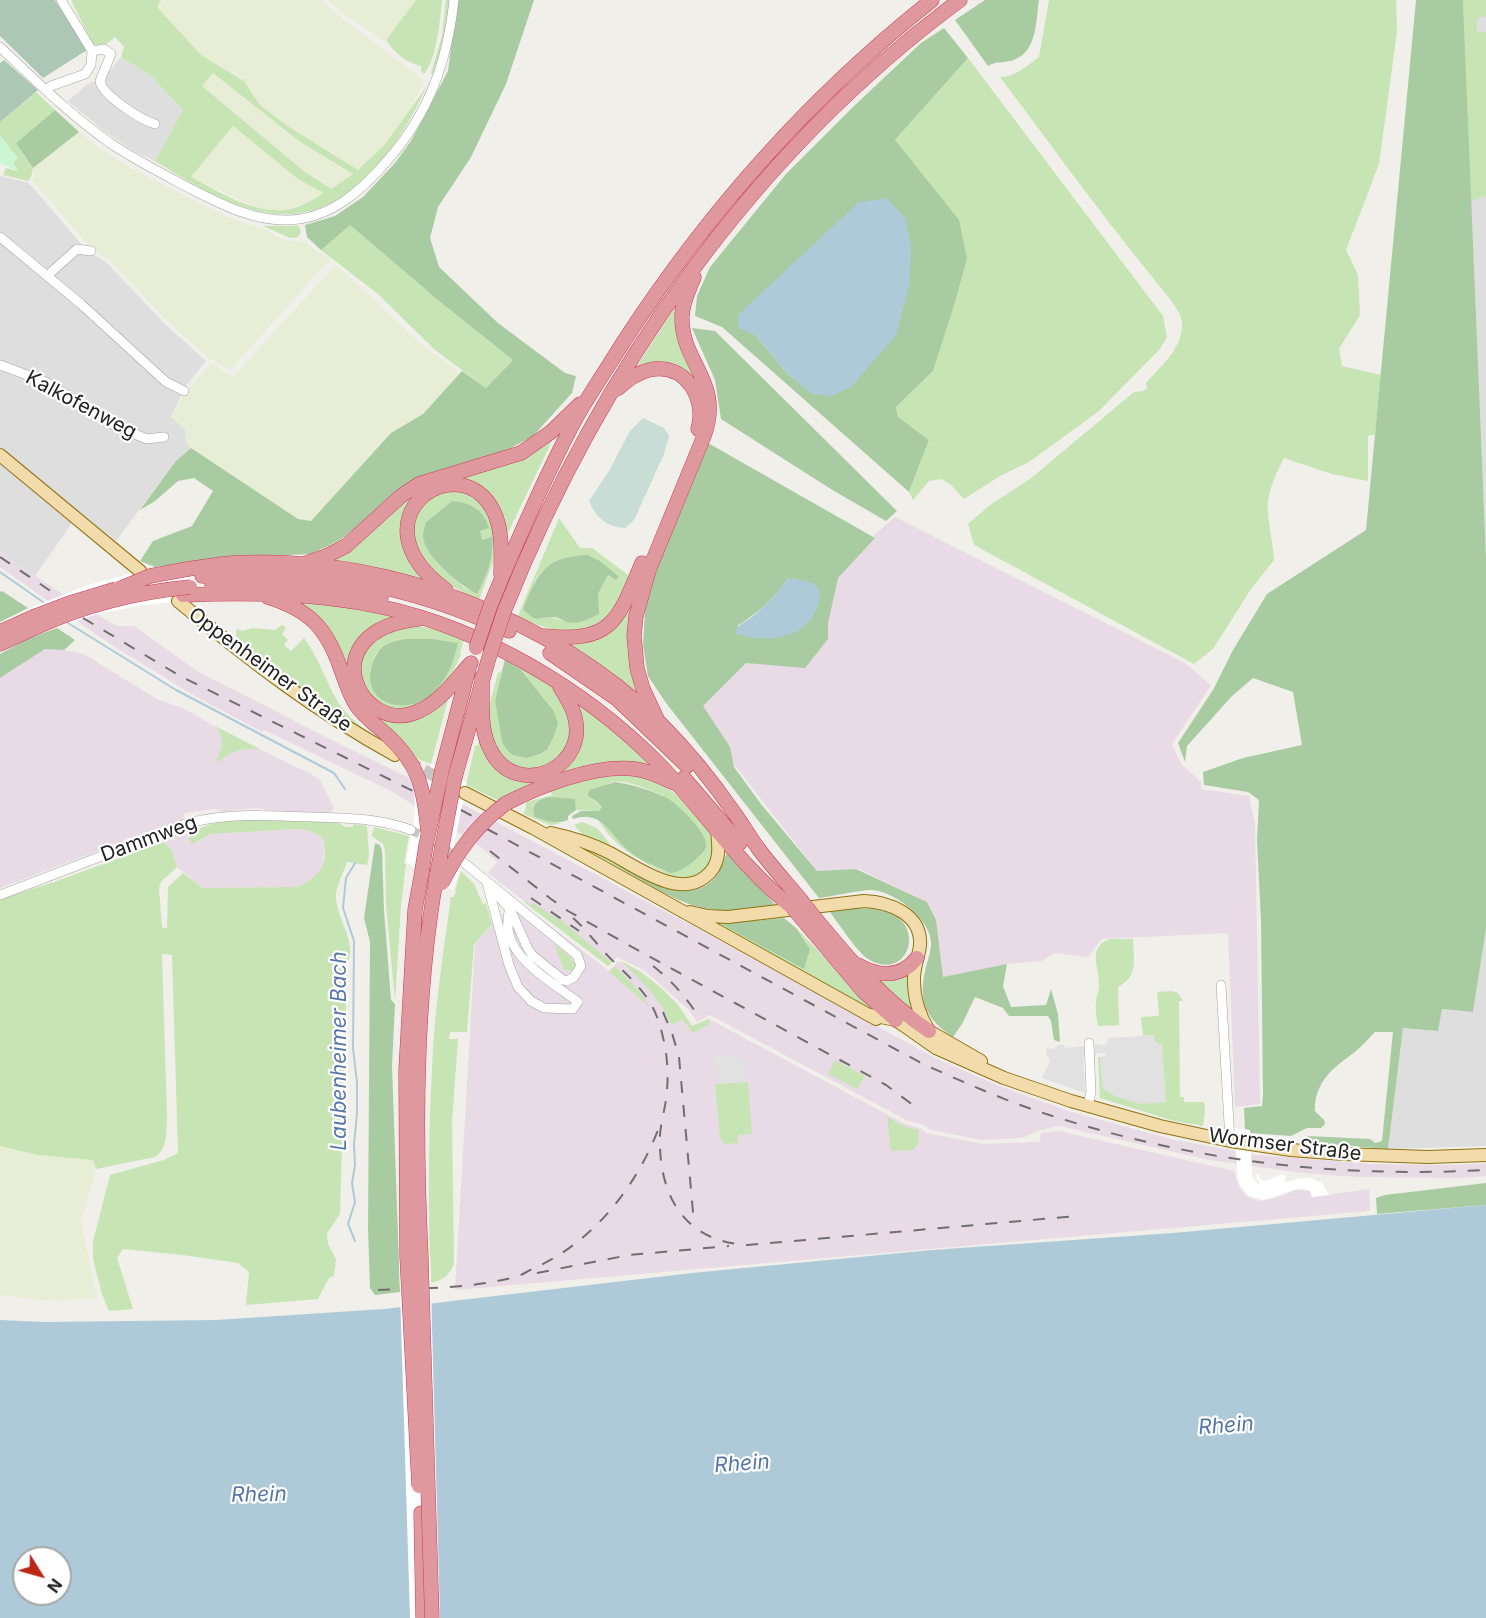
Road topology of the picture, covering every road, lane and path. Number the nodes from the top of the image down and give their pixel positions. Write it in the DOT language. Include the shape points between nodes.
graph roads {
  1 [pos="61,0"];
  2 [pos="453,0"];
  3 [pos="960,0"];
  4 [pos="929,3"];
  5 [pos="0,47"];
  6 [pos="92,51"];
  7 [pos="46,90"];
  8 [pos="155,124"];
  9 [pos="0,237"];
  10 [pos="91,251"];
  11 [pos="704,255"];
  12 [pos="48,274"];
  13 [pos="0,365"];
  14 [pos="184,391"];
  15 [pos="590,394"];
  16 [pos="609,396"];
  17 [pos="164,438"];
  18 [pos="0,455"];
  19 [pos="299,565"];
  20 [pos="140,571"];
  21 [pos="501,580"];
  22 [pos="190,582"];
  23 [pos="122,593"];
  24 [pos="255,593"];
  25 [pos="454,597"];
  26 [pos="178,602"];
  27 [pos="424,619"];
  28 [pos="35,622"];
  29 [pos="0,632"];
  30 [pos="539,636"];
  31 [pos="0,644"];
  32 [pos="471,663"];
  33 [pos="482,677"];
  34 [pos="557,683"];
  35 [pos="659,723"];
  36 [pos="395,755"];
  37 [pos="677,784"];
  38 [pos="465,793"];
  39 [pos="533,828"];
  40 [pos="411,831"];
  41 [pos="717,831"];
  42 [pos="428,832"];
  43 [pos="752,840"];
  44 [pos="463,862"];
  45 [pos="439,881"];
  46 [pos="487,883"];
  47 [pos="0,895"];
  48 [pos="509,901"];
  49 [pos="792,903"];
  50 [pos="669,904"];
  51 [pos="809,919"];
  52 [pos="498,924"];
  53 [pos="916,958"];
  54 [pos="849,959"];
  55 [pos="1221,985"];
  56 [pos="870,1015"];
  57 [pos="896,1020"];
  58 [pos="924,1034"];
  59 [pos="1089,1043"];
  60 [pos="1088,1106"];
  61 [pos="1230,1141"];
  62 [pos="1486,1155"];
  63 [pos="414,1257"];
  64 [pos="423,1618"];
  65 [pos="432,1618"];
  1 -- 6 [label="street"];
  2 -- 7 [label="street" via="441,68 422,110 389,158 363,187 337,206 300,219 273,220 232,209 137,160"];
  3 -- 11 [label="highway" via="901,46 805,136"];
  4 -- 15 [label="highway" via="834,85 759,164 688,248"];
  5 -- 7 [label="street"];
  6 -- 7 [label="street" via="91,65 85,74"];
  6 -- 8 [label="street" via="104,49 111,54 100,81 103,89 140,118"];
  9 -- 12 [label="street"];
  10 -- 12 [label="street" via="77,249"];
  11 -- 16 [label="highway"];
  11 -- 35 [label="highway" via="685,301 682,323 708,393 710,417 644,584 635,626 639,676"];
  12 -- 14 [label="street" via="166,382"];
  13 -- 17 [label="street, Kalkofenweg" via="46,382 117,427 147,439"];
  15 -- 19 [label="highway" via="551,432 521,453 418,484 346,546"];
  15 -- 21 [label="highway" via="537,497"];
  16 -- 30 [label="highway" via="644,372 660,369 674,373 696,392 701,413 698,429 618,616 602,631 584,637"];
  16 -- 33 [label="highway, bridge" via="548,511 505,609"];
  18 -- 20 [label="main road"];
  19 -- 22 [label="highway" via="232,563"];
  19 -- 25 [label="highway" via="363,572"];
  21 -- 25 [label="highway" via="500,535 491,507 471,489 440,486 424,494 413,508 407,538 421,567"];
  21 -- 32 [label="highway, bridge"];
  22 -- 23 [label="highway, bridge"];
  22 -- 23 [label="highway, bridge" via="150,576"];
  22 -- 24 [label="highway"];
  22 -- 43 [label="highway" via="260,573 315,576 357,581 466,611 526,639 586,676 635,715 676,754"];
  22 -- 49 [label="highway" via="271,583 380,598 436,614 513,647 580,687 646,740 705,801"];
  23 -- 28 [label="highway, bridge"];
  24 -- 27 [label="highway" via="372,605"];
  24 -- 42 [label="highway, bridge" via="297,608 321,628 332,644 356,705 408,757 417,772 424,792"];
  25 -- 30 [label="highway"];
  26 -- 36 [label="main road, Oppenheimer Straße" via="283,684"];
  27 -- 32 [label="highway" via="383,627 362,644 355,661 355,676 358,688 370,704 392,715 415,713 436,699"];
  27 -- 34 [label="highway" via="507,654"];
  28 -- 29 [label="highway"];
  28 -- 31 [label="highway"];
  30 -- 35 [label="highway" via="590,667"];
  32 -- 42 [label="highway, bridge"];
  33 -- 34 [label="highway" via="484,730 489,747 503,766 529,775 559,767 575,742 574,713"];
  33 -- 45 [label="highway, bridge" via="455,777"];
  34 -- 37 [label="highway" via="620,728"];
  35 -- 43 [label="highway" via="713,783"];
  37 -- 41 [label="highway"];
  37 -- 45 [label="highway, bridge" via="642,770 607,770 519,797 492,814 470,836"];
  38 -- 39 [label="main road"];
  39 -- 41 [label="main road" via="606,851 660,879 684,885 700,880 713,869 719,853"];
  39 -- 50 [label="main road"];
  40 -- 47 [label="street, Dammweg" via="371,820 243,815 206,819"];
  41 -- 49 [label="highway" via="763,882"];
  42 -- 63 [label="highway, bridge" via="415,910 406,1070"];
  43 -- 49 [label="highway"];
  44 -- 46 [label="street"];
  45 -- 63 [label="highway" via="431,907 422,989"];
  46 -- 48 [label="street"];
  46 -- 52 [label="street"];
  48 -- 48 [label="street" via="533,956 563,980 574,976 581,966 577,955"];
  48 -- 52 [label="street"];
  48 -- 52 [label="street" via="508,927 514,948 578,1002 573,1009 544,1008 521,992"];
  49 -- 51 [label="highway, bridge"];
  50 -- 53 [label="main road" via="695,914 728,917 847,902 884,903 905,913 916,926 920,942"];
  50 -- 56 [label="main road"];
  51 -- 54 [label="highway"];
  51 -- 57 [label="highway" via="863,991"];
  53 -- 54 [label="highway" via="904,969 887,975"];
  53 -- 58 [label="main road" via="915,999"];
  54 -- 58 [label="highway"];
  55 -- 61 [label="street"];
  56 -- 57 [label="main road"];
  56 -- 58 [label="main road" via="893,1029"];
  57 -- 58 [label="main road"];
  58 -- 60 [label="main road, Wormser Straße" via="1018,1082"];
  59 -- 60 [label="street"];
  60 -- 61 [label="main road, Wormser Straße"];
  61 -- 62 [label="main road, Wormser Straße" via="1343,1154"];
  63 -- 64 [label="highway, bridge"];
  63 -- 65 [label="highway, bridge"];
}
